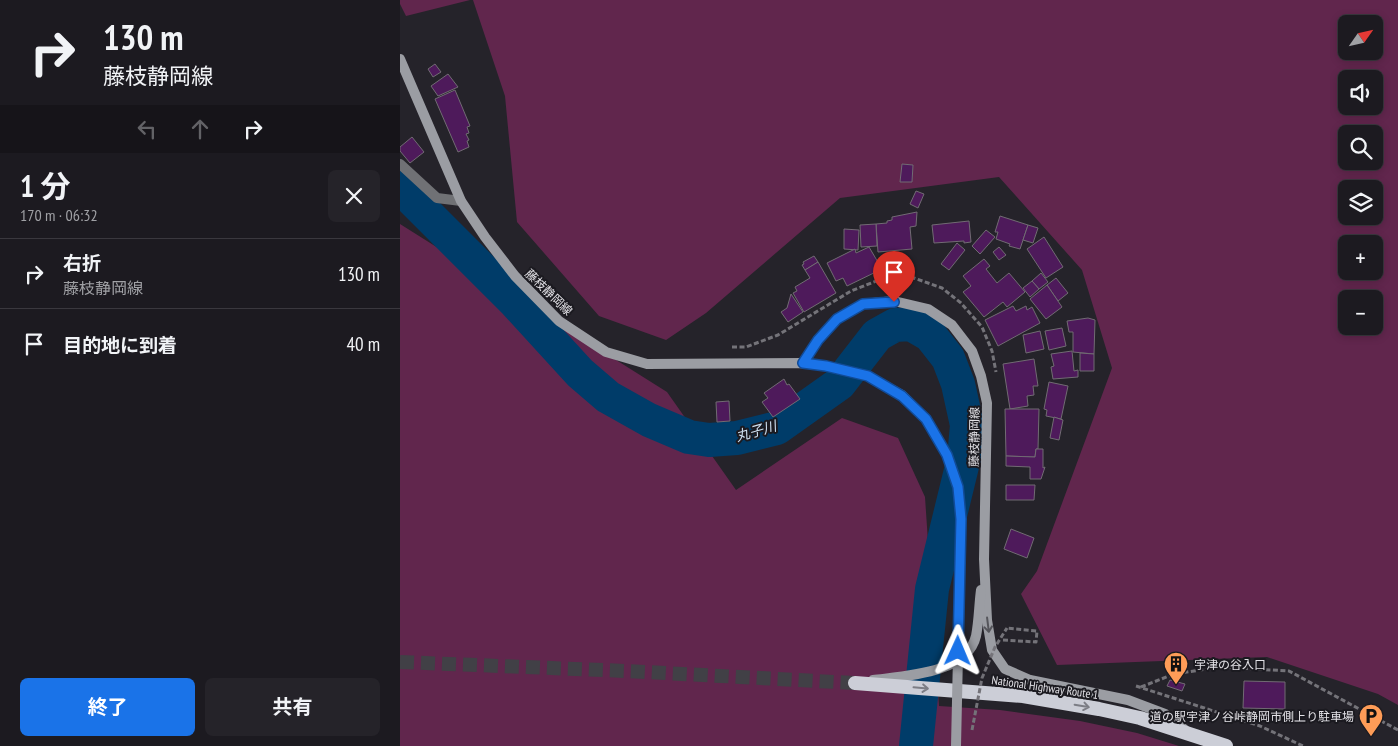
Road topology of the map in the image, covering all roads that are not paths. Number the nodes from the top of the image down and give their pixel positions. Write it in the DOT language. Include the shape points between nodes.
graph roads {
  1 [pos="400,59"];
  2 [pos="400,164"];
  3 [pos="461,201"];
  4 [pos="803,363"];
  5 [pos="984,559"];
  6 [pos="854,683"];
  7 [pos="1189,733"];
  8 [pos="956,746"];
  9 [pos="1226,746"];
  1 -- 3 [label="main road, 藤枝静岡線"];
  2 -- 3 [label="street" via="437,198"];
  3 -- 4 [label="main road, 藤枝静岡線" via="515,276 559,321 606,352 647,364"];
  4 -- 5 [label="main road, 藤枝静岡線" via="837,319 863,304 894,302 928,309 952,325 972,351 987,403"];
  4 -- 8 [label="main road, 藤枝静岡線, bridge" via="868,376 902,396 926,419 947,455 958,487 961,519"];
  5 -- 6 [label="main road" via="975,637 966,654 954,663 927,672"];
  5 -- 7 [label="main road, one-way" via="992,650 1005,669 1030,680 1128,700 1165,714"];
  6 -- 7 [label="highway, National Highway Route 1, one-way" via="1023,696 1140,718"];
  7 -- 9 [label="highway, National Highway Route 1"];
}
